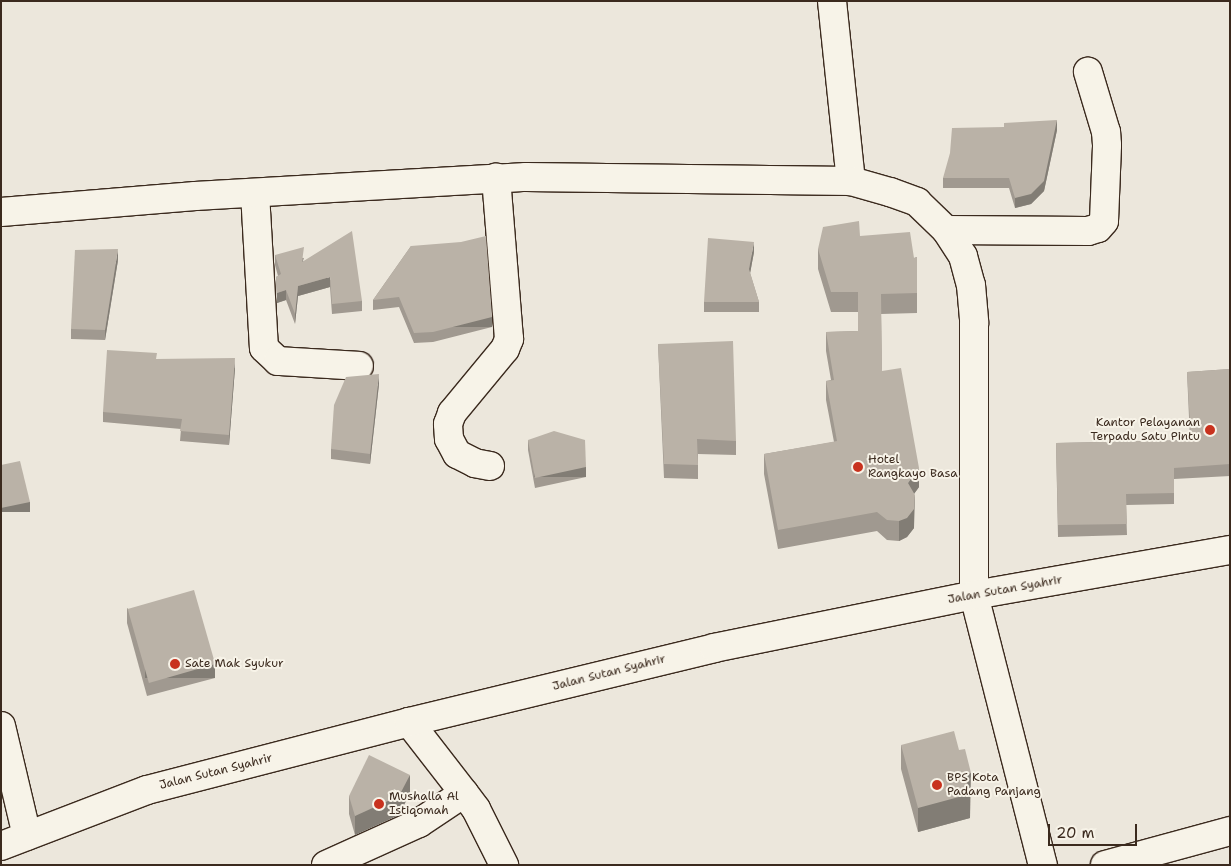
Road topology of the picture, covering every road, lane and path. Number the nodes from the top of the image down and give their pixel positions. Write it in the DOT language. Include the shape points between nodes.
graph roads {
  1 [pos="832,1"];
  2 [pos="1088,72"];
  3 [pos="496,178"];
  4 [pos="851,181"];
  5 [pos="255,193"];
  6 [pos="1,212"];
  7 [pos="946,230"];
  8 [pos="359,366"];
  9 [pos="490,466"];
  10 [pos="1230,550"];
  11 [pos="974,595"];
  12 [pos="408,722"];
  13 [pos="1,726"];
  14 [pos="464,793"];
  15 [pos="1230,830"];
  16 [pos="27,836"];
  17 [pos="1,846"];
  18 [pos="326,865"];
  19 [pos="504,865"];
  20 [pos="1043,865"];
  21 [pos="1105,865"];
  1 -- 4 [label="main road"];
  2 -- 7 [label="main road" via="1108,145 1104,221 1098,228 1088,231"];
  3 -- 4 [label="main road"];
  3 -- 5 [label="main road"];
  3 -- 9 [label="main road" via="509,339 505,349 452,413 448,424 449,439 457,454"];
  4 -- 7 [label="main road" via="917,202"];
  5 -- 6 [label="main road"];
  5 -- 8 [label="main road" via="264,348 278,361"];
  7 -- 11 [label="main road" via="963,256 971,285 974,322"];
  10 -- 11 [label="main road, Jalan Sutan Syahrir"];
  11 -- 12 [label="main road, Jalan Sutan Syahrir" via="714,648"];
  11 -- 20 [label="main road"];
  12 -- 14 [label="main road"];
  12 -- 16 [label="main road, Jalan Sutan Syahrir" via="147,790"];
  13 -- 16 [label="main road"];
  14 -- 18 [label="main road" via="419,823"];
  14 -- 19 [label="main road" via="476,809"];
  15 -- 21 [label="main road"];
  16 -- 17 [label="main road, Jalan Sutan Syahrir"];
}
